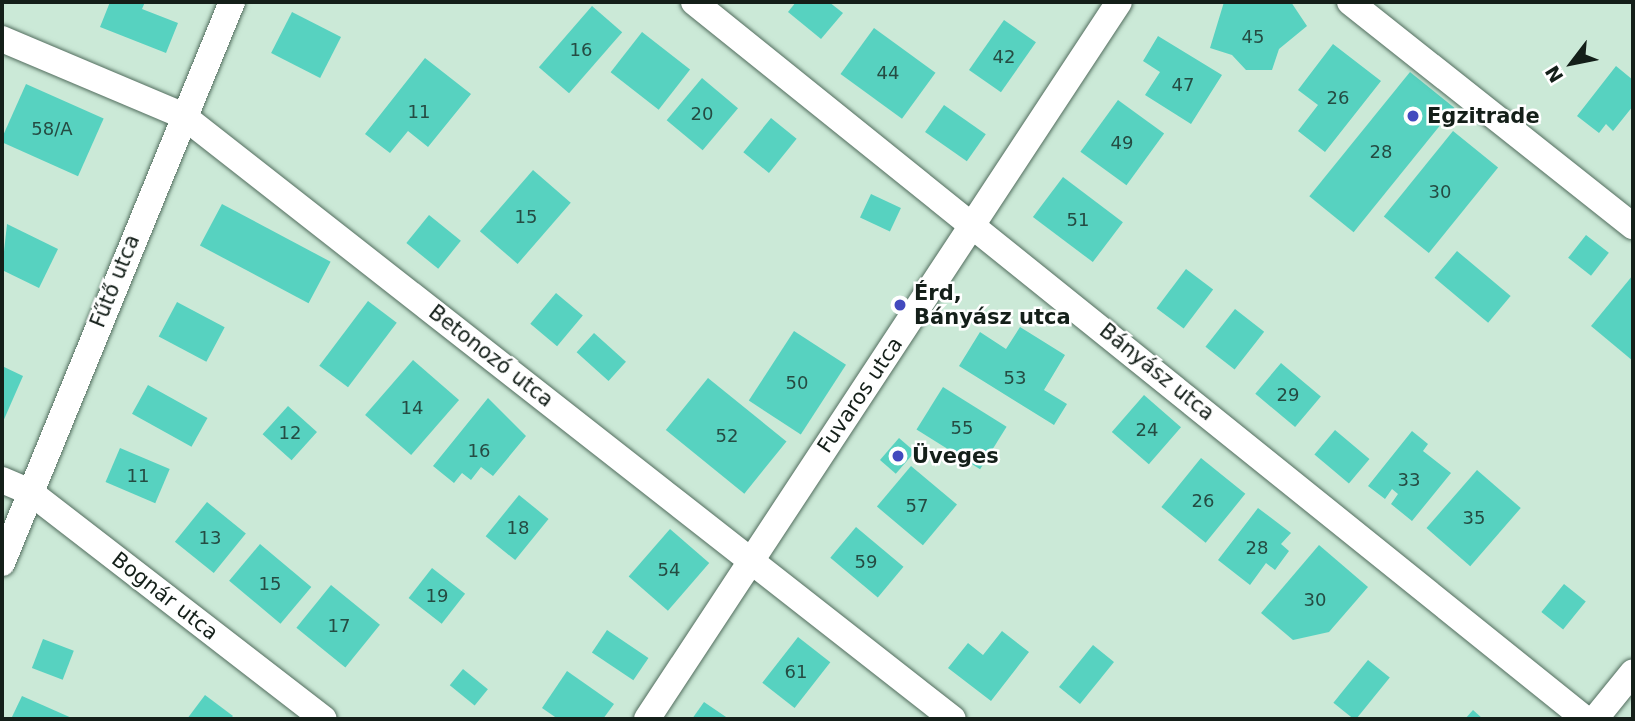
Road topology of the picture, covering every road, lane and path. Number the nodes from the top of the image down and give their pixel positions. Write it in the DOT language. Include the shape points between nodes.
graph roads {
  1 [pos="232,2"];
  2 [pos="694,2"];
  3 [pos="1119,2"];
  4 [pos="1350,2"];
  5 [pos="2,39"];
  6 [pos="182,116"];
  7 [pos="975,223"];
  8 [pos="1633,226"];
  9 [pos="2,480"];
  10 [pos="30,492"];
  11 [pos="751,559"];
  12 [pos="2,563"];
  13 [pos="1633,672"];
  14 [pos="324,719"];
  15 [pos="647,719"];
  16 [pos="953,719"];
  17 [pos="1585,719"];
  18 [pos="1595,719"];
  1 -- 6 [label="street, Fűtő utca"];
  2 -- 7 [label="street, Bányász utca"];
  3 -- 7 [label="street, Fuvaros utca"];
  4 -- 8 [label="street"];
  5 -- 6 [label="street, Betonozó utca"];
  6 -- 10 [label="street, Fűtő utca"];
  6 -- 11 [label="street, Betonozó utca"];
  7 -- 11 [label="street, Fuvaros utca"];
  7 -- 17 [label="street, Bányász utca"];
  9 -- 10 [label="street, Bognár utca"];
  10 -- 12 [label="street, Fűtő utca"];
  10 -- 14 [label="street, Bognár utca"];
  11 -- 15 [label="street, Fuvaros utca"];
  11 -- 16 [label="street, Betonozó utca"];
  13 -- 18 [label="street"];
}
